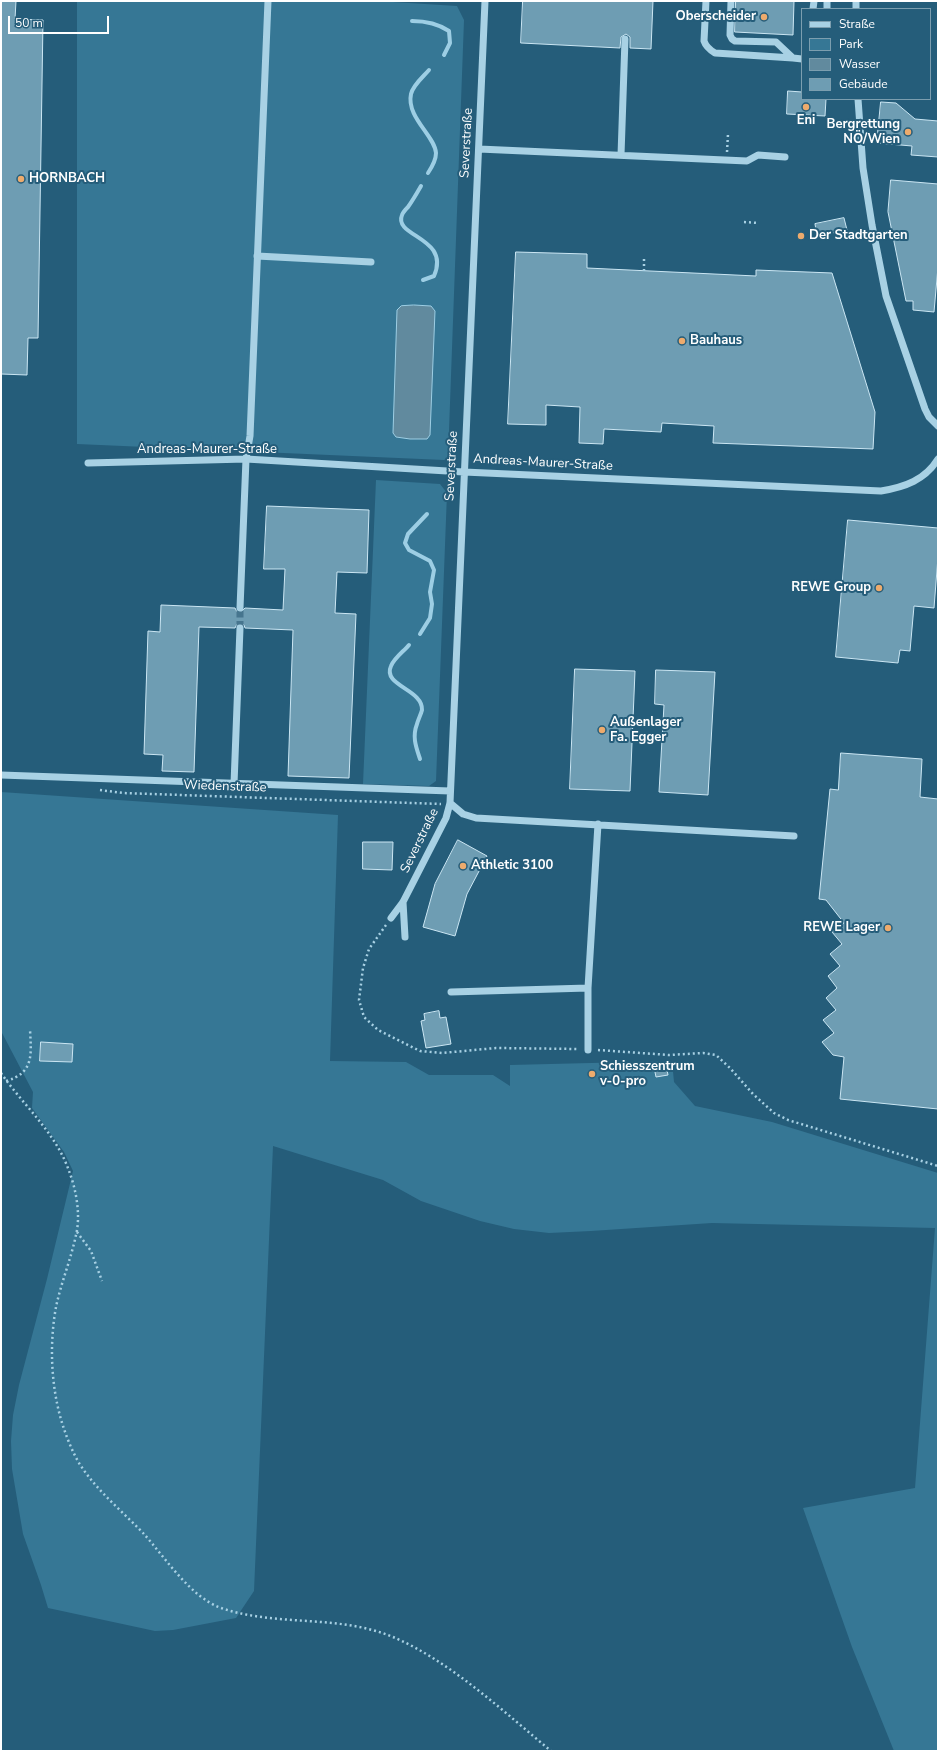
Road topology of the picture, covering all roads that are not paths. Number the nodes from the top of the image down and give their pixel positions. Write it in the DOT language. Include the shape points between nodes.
graph roads {
  1 [pos="268,1"];
  2 [pos="485,1"];
  3 [pos="706,1"];
  4 [pos="732,1"];
  5 [pos="746,33"];
  6 [pos="775,34"];
  7 [pos="625,39"];
  8 [pos="740,41"];
  9 [pos="776,42"];
  10 [pos="793,58"];
  11 [pos="801,60"];
  12 [pos="858,100"];
  13 [pos="479,149"];
  14 [pos="621,155"];
  15 [pos="785,157"];
  16 [pos="257,256"];
  17 [pos="371,262"];
  18 [pos="938,426"];
  19 [pos="246,459"];
  20 [pos="938,459"];
  21 [pos="88,463"];
  22 [pos="464,472"];
  23 [pos="240,608"];
  24 [pos="240,628"];
  25 [pos="1,775"];
  26 [pos="234,784"];
  27 [pos="450,791"];
  28 [pos="450,804"];
  29 [pos="598,824"];
  30 [pos="794,836"];
  31 [pos="403,902"];
  32 [pos="391,918"];
  33 [pos="405,937"];
  34 [pos="588,988"];
  35 [pos="451,992"];
  36 [pos="588,1050"];
  1 -- 16 [label="street"];
  2 -- 13 [label="street, Severstraße"];
  3 -- 10 [label="street" via="704,41 705,46 711,50"];
  4 -- 8 [label="street" via="730,35 732,39"];
  5 -- 8 [label="street" via="746,39"];
  6 -- 9 [label="street"];
  7 -- 14 [label="street"];
  8 -- 9 [label="street"];
  9 -- 10 [label="street"];
  10 -- 11 [label="street"];
  12 -- 18 [label="street" via="864,175 886,296 925,408 929,417"];
  13 -- 14 [label="street"];
  13 -- 22 [label="street, Severstraße"];
  14 -- 15 [label="street" via="747,161 758,156"];
  16 -- 17 [label="street"];
  16 -- 19 [label="street" via="250,436"];
  19 -- 21 [label="street, Andreas-Maurer-Straße"];
  19 -- 22 [label="street, Andreas-Maurer-Straße"];
  19 -- 23 [label="street"];
  20 -- 22 [label="street, Andreas-Maurer-Straße" via="932,469 914,482 897,489 881,491"];
  22 -- 27 [label="street, Severstraße"];
  24 -- 26 [label="street"];
  25 -- 26 [label="street"];
  26 -- 27 [label="street"];
  27 -- 28 [label="street, Severstraße"];
  28 -- 29 [label="street" via="462,814 476,818"];
  28 -- 31 [label="street, Severstraße" via="446,818"];
  29 -- 30 [label="street"];
  29 -- 34 [label="street"];
  31 -- 32 [label="street, Severstraße"];
  31 -- 33 [label="street"];
  34 -- 35 [label="street"];
  34 -- 36 [label="street"];
}
